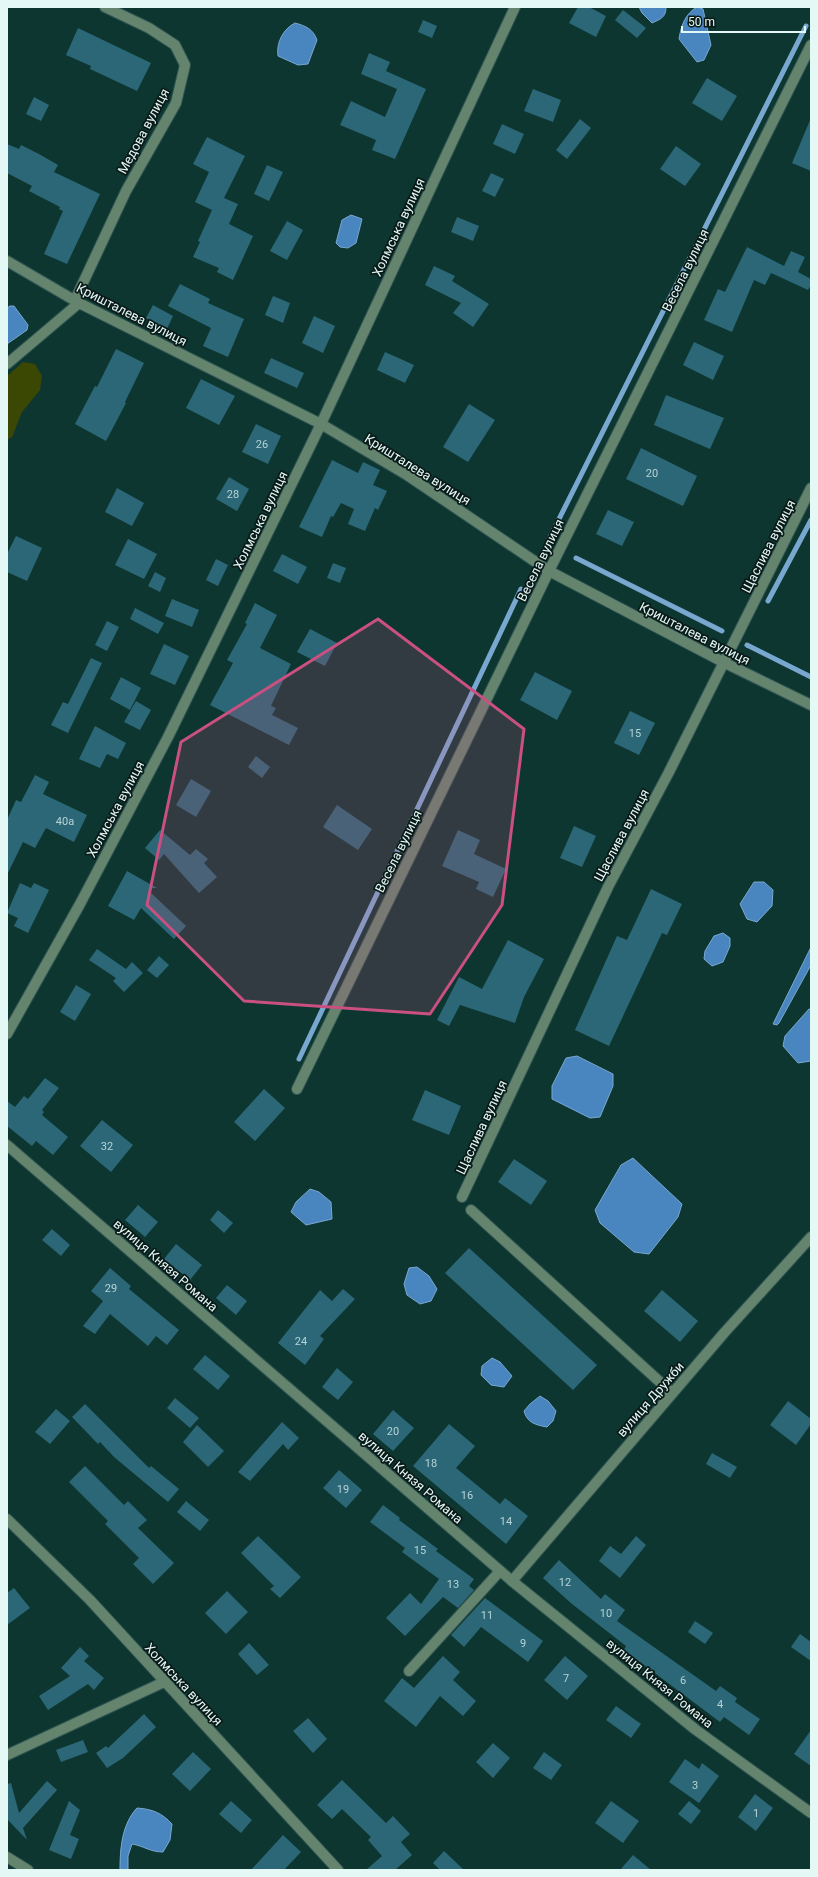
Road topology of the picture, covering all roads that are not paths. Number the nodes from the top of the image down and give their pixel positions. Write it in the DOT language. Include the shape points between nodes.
graph roads {
  1 [pos="106,7"];
  2 [pos="515,7"];
  3 [pos="811,45"];
  4 [pos="7,261"];
  5 [pos="77,301"];
  6 [pos="7,364"];
  7 [pos="321,424"];
  8 [pos="811,488"];
  9 [pos="549,571"];
  10 [pos="723,662"];
  11 [pos="811,705"];
  12 [pos="7,1034"];
  13 [pos="297,1089"];
  14 [pos="7,1145"];
  15 [pos="462,1197"];
  16 [pos="471,1210"];
  17 [pos="811,1237"];
  18 [pos="672,1393"];
  19 [pos="7,1519"];
  20 [pos="500,1571"];
  21 [pos="512,1581"];
  22 [pos="409,1671"];
  23 [pos="164,1682"];
  24 [pos="7,1755"];
  25 [pos="811,1813"];
  26 [pos="7,1857"];
  27 [pos="28,1870"];
  28 [pos="338,1870"];
  1 -- 5 [label="street, Медова вулиця" via="149,28 175,45 185,65 176,103 126,191"];
  2 -- 7 [label="street, Холмська вулиця"];
  3 -- 9 [label="street, Весела вулиця"];
  4 -- 5 [label="street, Кришталева вулиця"];
  5 -- 6 [label="street"];
  5 -- 7 [label="street, Кришталева вулиця"];
  7 -- 9 [label="street, Кришталева вулиця" via="407,475"];
  7 -- 12 [label="street, Холмська вулиця" via="168,737 80,904"];
  8 -- 10 [label="street, Щаслива вулиця"];
  9 -- 10 [label="street, Кришталева вулиця"];
  9 -- 13 [label="street, Весела вулиця"];
  10 -- 11 [label="street, Кришталева вулиця"];
  10 -- 15 [label="street, Щаслива вулиця" via="608,887"];
  14 -- 20 [label="street, вулиця Князя Романа"];
  16 -- 18 [label="street"];
  17 -- 18 [label="street, вулиця Дружби"];
  18 -- 21 [label="street, вулиця Дружби"];
  19 -- 23 [label="street, Холмська вулиця" via="90,1600"];
  20 -- 21 [label="street, вулиця Князя Романа"];
  20 -- 22 [label="street"];
  21 -- 25 [label="street, вулиця Князя Романа" via="696,1730"];
  23 -- 24 [label="street"];
  23 -- 28 [label="street, Холмська вулиця"];
  26 -- 27 [label="street"];
}
